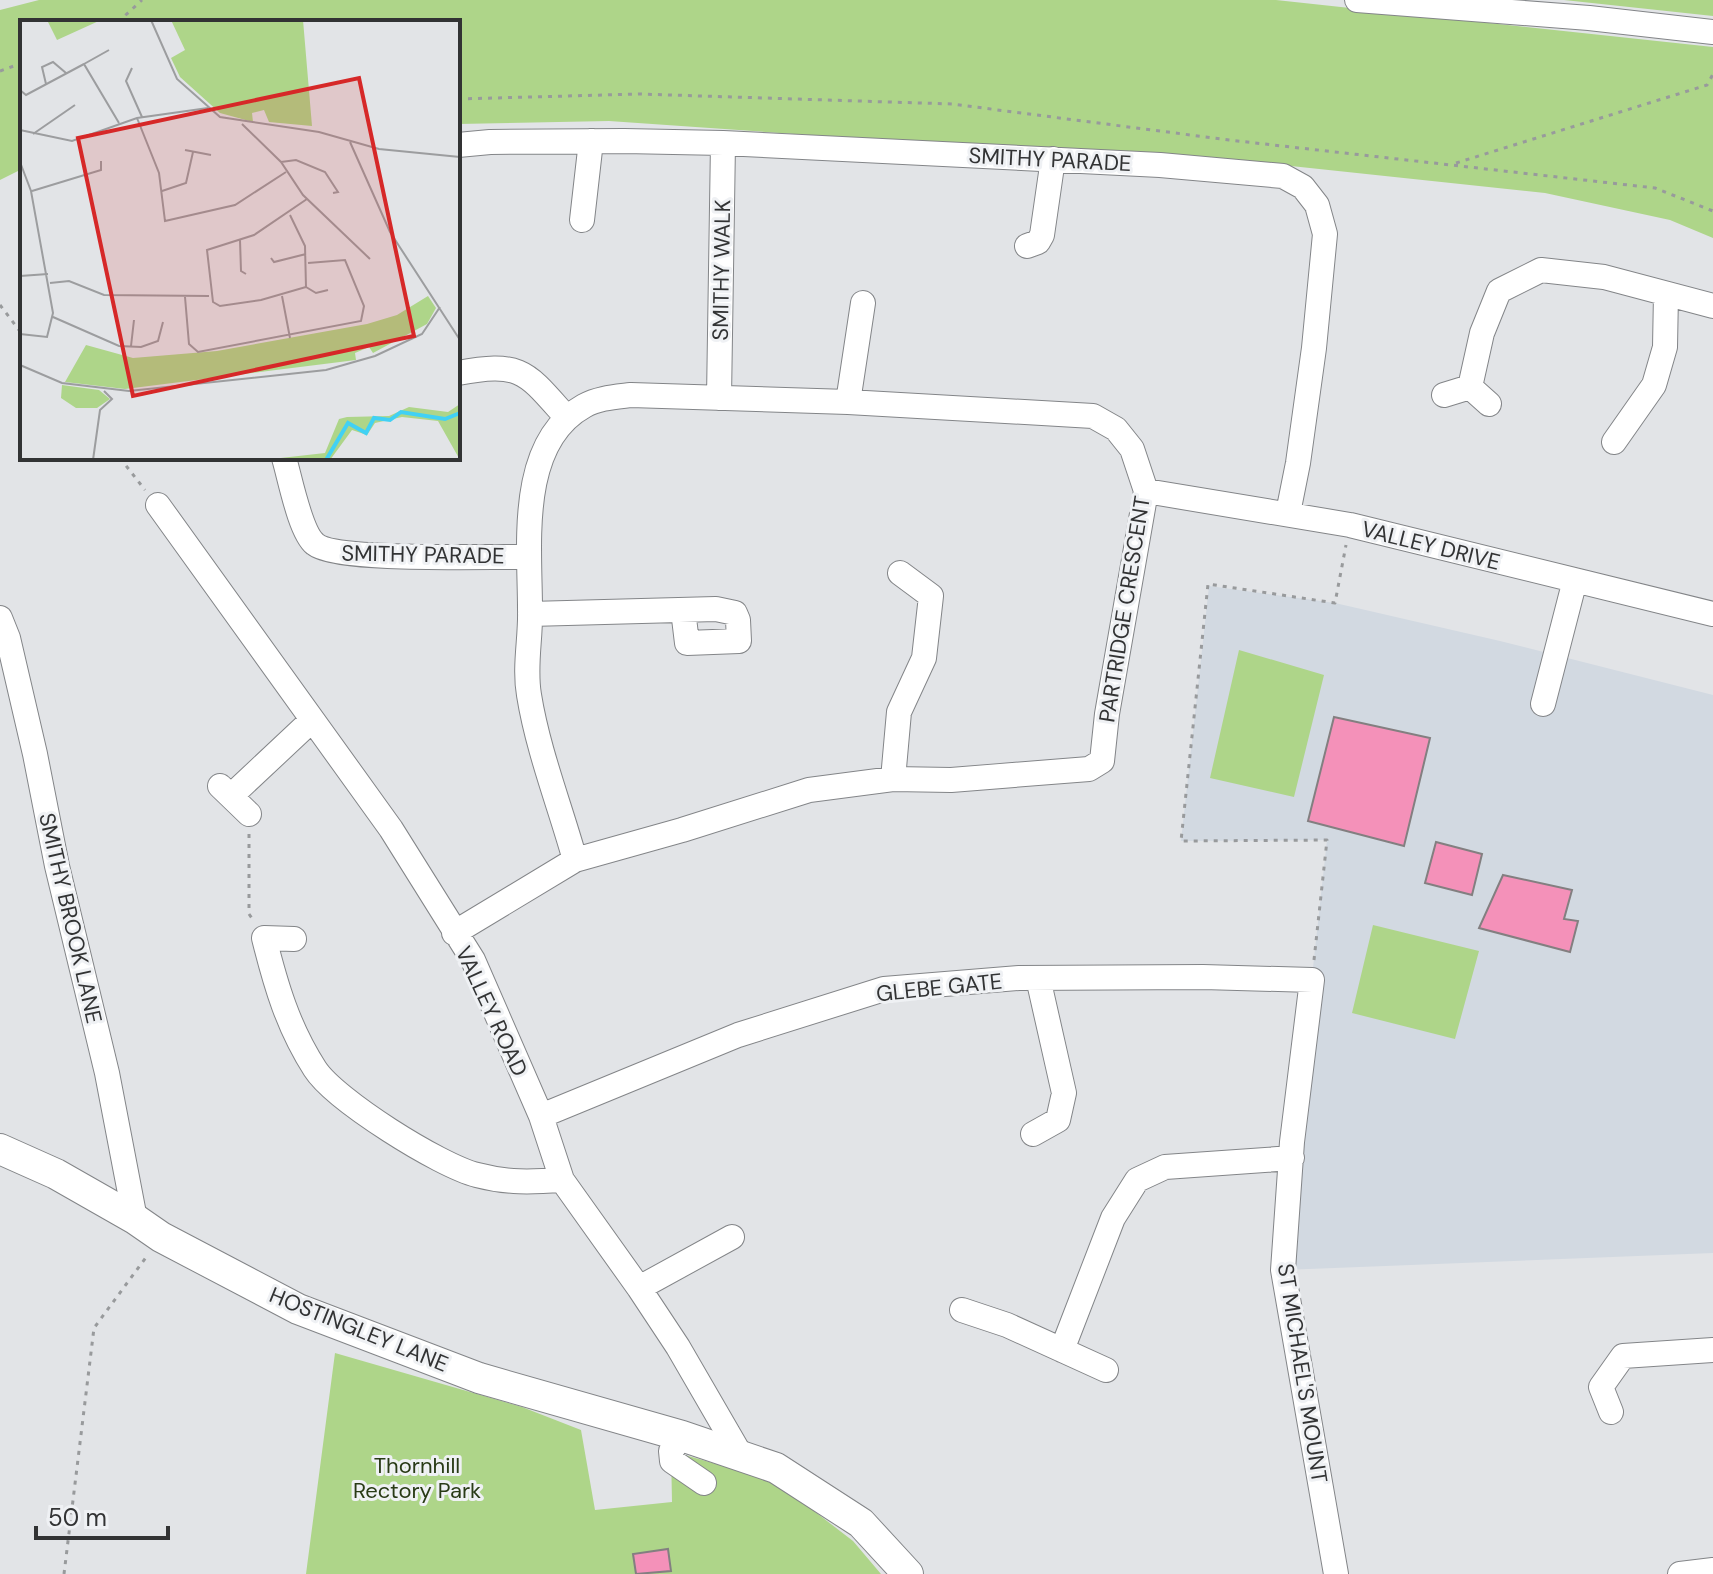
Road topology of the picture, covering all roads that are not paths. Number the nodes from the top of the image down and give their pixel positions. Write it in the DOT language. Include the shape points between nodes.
graph roads {
  1 [pos="1357,0"];
  2 [pos="1713,32"];
  3 [pos="591,141"];
  4 [pos="723,143"];
  5 [pos="460,145"];
  6 [pos="1053,159"];
  7 [pos="582,220"];
  8 [pos="1027,246"];
  9 [pos="1666,294"];
  10 [pos="863,303"];
  11 [pos="1713,306"];
  12 [pos="460,373"];
  13 [pos="1470,387"];
  14 [pos="1444,395"];
  15 [pos="719,398"];
  16 [pos="848,402"];
  17 [pos="1489,404"];
  18 [pos="567,418"];
  19 [pos="1614,442"];
  20 [pos="285,460"];
  21 [pos="1146,491"];
  22 [pos="158,505"];
  23 [pos="1288,513"];
  24 [pos="529,557"];
  25 [pos="900,573"];
  26 [pos="1575,580"];
  27 [pos="683,610"];
  28 [pos="530,614"];
  29 [pos="1713,614"];
  30 [pos="0,618"];
  31 [pos="1543,704"];
  32 [pos="312,720"];
  33 [pos="893,779"];
  34 [pos="249,814"];
  35 [pos="575,860"];
  36 [pos="454,933"];
  37 [pos="294,939"];
  38 [pos="1038,978"];
  39 [pos="1312,980"];
  40 [pos="541,1116"];
  41 [pos="1033,1134"];
  42 [pos="0,1149"];
  43 [pos="1292,1158"];
  44 [pos="562,1180"];
  45 [pos="135,1219"];
  46 [pos="732,1237"];
  47 [pos="639,1288"];
  48 [pos="962,1310"];
  49 [pos="1062,1350"];
  50 [pos="1713,1350"];
  51 [pos="1106,1370"];
  52 [pos="1611,1412"];
  53 [pos="682,1436"];
  54 [pos="740,1454"];
  55 [pos="704,1483"];
  56 [pos="1713,1570"];
  57 [pos="908,1573"];
  58 [pos="1336,1574"];
  59 [pos="1680,1574"];
  1 -- 2 [label="street"];
  3 -- 4 [label="street, SMITHY PARADE"];
  3 -- 5 [label="street, SMITHY PARADE"];
  3 -- 7 [label="street"];
  4 -- 6 [label="street, SMITHY PARADE"];
  4 -- 15 [label="street, SMITHY WALK"];
  6 -- 8 [label="street" via="1042,235"];
  6 -- 23 [label="street, SMITHY PARADE" via="1283,176 1303,187 1317,205 1325,234 1316,334"];
  9 -- 11 [label="street"];
  9 -- 13 [label="street" via="1604,277 1541,270 1499,291 1482,333"];
  9 -- 19 [label="street" via="1665,347 1654,385"];
  10 -- 16 [label="street"];
  12 -- 18 [label="street" via="489,367 519,371"];
  13 -- 14 [label="street"];
  13 -- 17 [label="street"];
  15 -- 16 [label="street, PARTRIDGE CRESCENT"];
  15 -- 18 [label="street, PARTRIDGE CRESCENT" via="617,396 584,406"];
  16 -- 21 [label="street, PARTRIDGE CRESCENT" via="1093,416 1116,429 1132,449"];
  18 -- 24 [label="street" via="537,470"];
  20 -- 24 [label="street, SMITHY PARADE" via="307,532 314,544 329,551"];
  21 -- 23 [label="street, VALLEY DRIVE"];
  21 -- 33 [label="street, PARTRIDGE CRESCENT" via="1102,761 1089,769"];
  22 -- 32 [label="street, VALLEY ROAD"];
  23 -- 26 [label="street, VALLEY DRIVE"];
  24 -- 28 [label="street"];
  25 -- 33 [label="street" via="931,596 924,658 899,712"];
  26 -- 29 [label="street, VALLEY DRIVE"];
  26 -- 31 [label="street"];
  27 -- 27 [label="street" via="735,613 739,641 687,643"];
  27 -- 28 [label="street"];
  28 -- 35 [label="street" via="528,693"];
  30 -- 45 [label="street, SMITHY BROOK LANE" via="107,1073"];
  32 -- 34 [label="street" via="225,791"];
  32 -- 36 [label="street, VALLEY ROAD" via="391,829"];
  33 -- 35 [label="street, PARTRIDGE CRESCENT" via="809,790"];
  35 -- 36 [label="street, PARTRIDGE CRESCENT"];
  36 -- 40 [label="street, VALLEY ROAD" via="473,960"];
  37 -- 44 [label="street" via="264,938 281,1003 316,1071 368,1117 473,1174 512,1183"];
  38 -- 39 [label="street, GLEBE GATE"];
  38 -- 40 [label="street, GLEBE GATE" via="884,989 738,1035"];
  38 -- 41 [label="street" via="1064,1093 1058,1120"];
  39 -- 43 [label="street, ST MICHAEL'S MOUNT"];
  40 -- 44 [label="street, VALLEY ROAD"];
  42 -- 45 [label="main road, HOSTINGLEY LANE"];
  43 -- 49 [label="street" via="1165,1167 1137,1180 1113,1218"];
  43 -- 58 [label="street, ST MICHAEL'S MOUNT" via="1283,1270"];
  44 -- 47 [label="street, VALLEY ROAD"];
  45 -- 53 [label="main road, HOSTINGLEY LANE" via="298,1309 479,1378"];
  46 -- 47 [label="street"];
  47 -- 54 [label="street, VALLEY ROAD"];
  48 -- 49 [label="street"];
  49 -- 51 [label="street"];
  50 -- 52 [label="street" via="1623,1356 1601,1387"];
  53 -- 54 [label="main road, HOSTINGLEY LANE"];
  53 -- 55 [label="street" via="671,1451 672,1461"];
  54 -- 57 [label="main road, HOSTINGLEY LANE" via="776,1468 861,1523"];
  56 -- 59 [label="street"];
}
